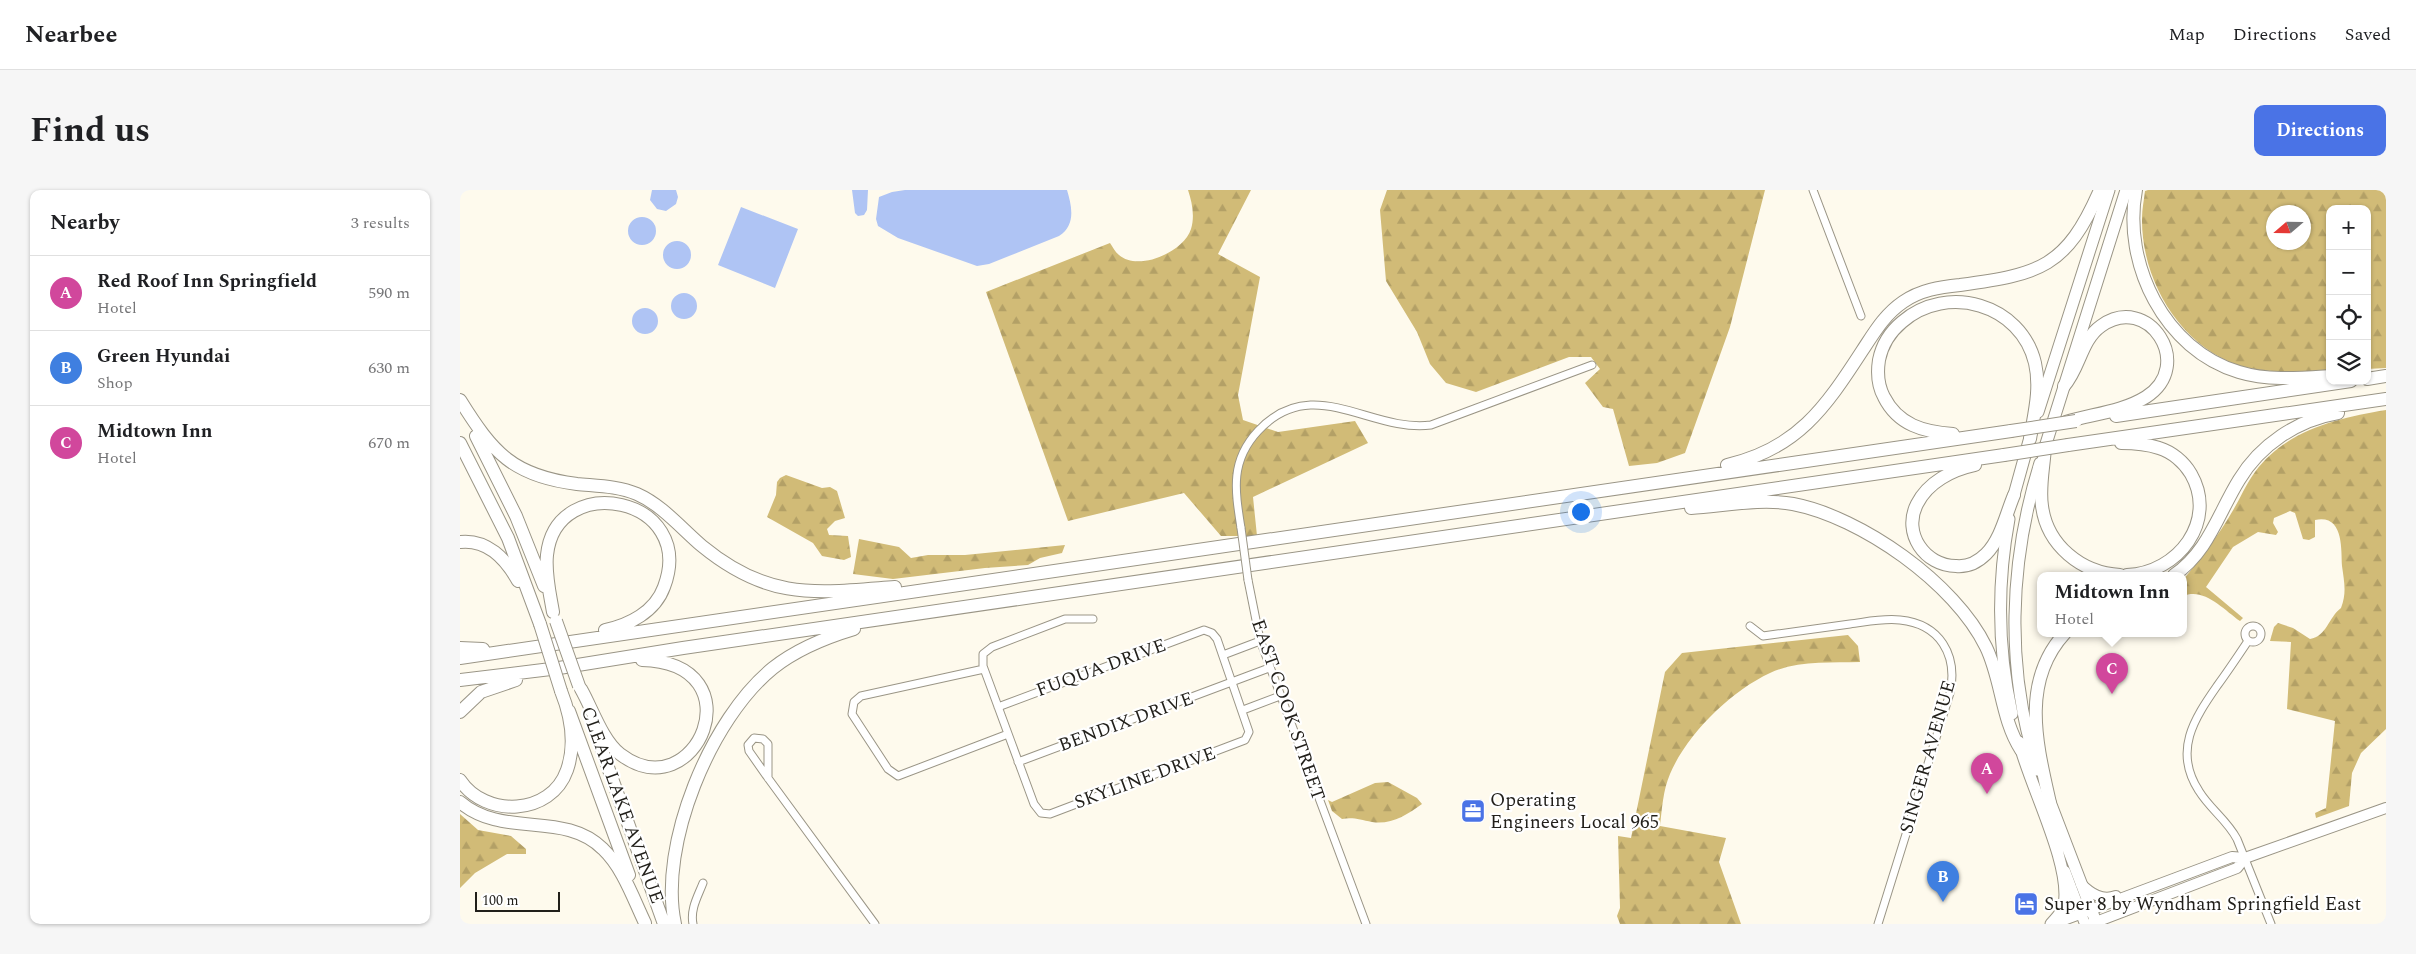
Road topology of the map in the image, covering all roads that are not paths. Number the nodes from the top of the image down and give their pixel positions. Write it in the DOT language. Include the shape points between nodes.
graph roads {
  1 [pos="1814,190"];
  2 [pos="2100,190"];
  3 [pos="2109,190"];
  4 [pos="2126,190"];
  5 [pos="2136,190"];
  6 [pos="1861,316"];
  7 [pos="1592,365"];
  8 [pos="2371,375"];
  9 [pos="2326,376"];
  10 [pos="2384,376"];
  11 [pos="2371,378"];
  12 [pos="2326,384"];
  13 [pos="2064,386"];
  14 [pos="460,400"];
  15 [pos="2383,402"];
  16 [pos="460,410"];
  17 [pos="2076,420"];
  18 [pos="1993,433"];
  19 [pos="2086,442"];
  20 [pos="460,443"];
  21 [pos="2036,445"];
  22 [pos="2003,457"];
  23 [pos="1632,486"];
  24 [pos="2014,495"];
  25 [pos="1581,517"];
  26 [pos="460,542"];
  27 [pos="2100,572"];
  28 [pos="2146,572"];
  29 [pos="2178,572"];
  30 [pos="997,579"];
  31 [pos="534,608"];
  32 [pos="947,609"];
  33 [pos="555,617"];
  34 [pos="1093,619"];
  35 [pos="1750,626"];
  36 [pos="2063,637"];
  37 [pos="1260,641"];
  38 [pos="2248,641"];
  39 [pos="554,644"];
  40 [pos="460,648"];
  41 [pos="513,650"];
  42 [pos="1223,655"];
  43 [pos="460,658"];
  44 [pos="605,660"];
  45 [pos="559,668"];
  46 [pos="1270,668"];
  47 [pos="984,669"];
  48 [pos="460,680"];
  49 [pos="1233,682"];
  50 [pos="580,687"];
  51 [pos="1280,696"];
  52 [pos="998,707"];
  53 [pos="1243,710"];
  54 [pos="569,711"];
  55 [pos="460,712"];
  56 [pos="1008,734"];
  57 [pos="2021,750"];
  58 [pos="1018,762"];
  59 [pos="768,778"];
  60 [pos="460,780"];
  61 [pos="460,802"];
  62 [pos="2050,803"];
  63 [pos="2386,808"];
  64 [pos="2056,849"];
  65 [pos="2245,858"];
  66 [pos="703,882"];
  67 [pos="2081,884"];
  68 [pos="2137,892"];
  69 [pos="2086,912"];
  70 [pos="2124,912"];
  71 [pos="645,923"];
  72 [pos="664,924"];
  73 [pos="676,924"];
  74 [pos="693,924"];
  75 [pos="876,924"];
  76 [pos="1366,924"];
  77 [pos="1878,924"];
  78 [pos="2052,924"];
  79 [pos="2092,924"];
  80 [pos="2112,924"];
  81 [pos="2271,924"];
  1 -- 6 [label="street"];
  2 -- 23 [label="highway" via="2076,236 2048,264 2017,276 1926,291 1898,306 1875,331 1817,416 1782,443 1737,463"];
  3 -- 21 [label="main road"];
  4 -- 13 [label="main road"];
  5 -- 9 [label="highway" via="2134,229 2142,272 2168,321 2188,344 2214,362 2253,376"];
  7 -- 37 [label="street, EAST COOK STREET, bridge" via="1431,425 1404,425 1328,405 1305,405 1277,415 1263,425 1247,445 1236,478 1248,580"];
  8 -- 10 [label="highway"];
  10 -- 11 [label="highway"];
  12 -- 17 [label="highway"];
  13 -- 17 [label="highway" via="2073,376 2093,334 2110,321 2121,318 2141,321 2155,330 2166,347 2167,366 2159,384 2151,392 2120,408"];
  13 -- 21 [label="main road"];
  14 -- 30 [label="highway" via="493,448 524,470 554,480 636,494 659,508 726,564 773,585 824,593"];
  15 -- 19 [label="highway"];
  15 -- 29 [label="highway" via="2313,420 2266,448 2238,481 2204,546"];
  16 -- 33 [label="highway" via="516,516"];
  17 -- 18 [label="highway, bridge"];
  18 -- 21 [label="highway" via="1927,431 1908,424 1895,414 1880,387 1879,362 1888,337 1906,318 1936,303 1968,302 1995,311 2015,326 2030,348 2037,372"];
  18 -- 23 [label="highway"];
  19 -- 21 [label="highway, bridge"];
  19 -- 28 [label="highway" via="2160,448 2175,456 2188,469 2198,491 2200,512 2188,543 2172,559"];
  20 -- 31 [label="highway" via="508,538"];
  21 -- 22 [label="highway, bridge"];
  21 -- 24 [label="main road"];
  21 -- 27 [label="highway" via="2041,504 2052,534 2066,553 2084,566"];
  21 -- 62 [label="main road" via="2034,484 2016,582 2014,625 2024,717"];
  22 -- 24 [label="highway" via="1945,475 1927,490 1912,518 1917,543 1930,558 1943,565 1973,563 1995,542"];
  22 -- 25 [label="highway"];
  23 -- 30 [label="highway"];
  24 -- 57 [label="main road" via="2003,556 2000,617 2007,690"];
  25 -- 32 [label="highway"];
  25 -- 57 [label="highway" via="1774,502 1813,509 1850,524 1913,564 1966,616 1994,667 2012,735"];
  26 -- 31 [label="highway" via="475,542 499,555"];
  30 -- 39 [label="highway"];
  31 -- 54 [label="highway, bridge"];
  32 -- 44 [label="highway"];
  32 -- 73 [label="highway" via="897,623 855,629 809,645 777,665 751,690 709,752 687,806 672,876"];
  33 -- 39 [label="highway" via="548,583 547,556 552,537 568,517 588,505 617,503 635,508 656,526 665,542 669,562 663,591 651,607 618,626"];
  33 -- 50 [label="highway, bridge"];
  34 -- 47 [label="street" via="1065,619 992,647 983,654"];
  35 -- 77 [label="street, SINGER AVENUE" via="1763,636 1876,620 1901,620 1917,624 1936,635 1950,657 1953,673 1950,693"];
  36 -- 62 [label="highway" via="2045,663 2035,698 2038,744"];
  37 -- 42 [label="street"];
  37 -- 46 [label="street, EAST COOK STREET"];
  38 -- 65 [label="street" via="2195,718 2187,752 2199,792 2230,826"];
  39 -- 41 [label="highway"];
  40 -- 41 [label="highway"];
  41 -- 43 [label="highway"];
  42 -- 49 [label="street"];
  42 -- 52 [label="street, FUQUA DRIVE" via="1217,639 1204,630"];
  44 -- 45 [label="highway"];
  44 -- 50 [label="highway" via="666,662 690,676 702,691 707,713 704,733 693,749 681,760 666,765 635,763 619,753 606,738"];
  45 -- 48 [label="highway"];
  45 -- 55 [label="highway" via="490,688 473,698"];
  46 -- 49 [label="street, BENDIX DRIVE"];
  46 -- 51 [label="street, EAST COOK STREET"];
  47 -- 52 [label="street"];
  47 -- 56 [label="street" via="861,696 854,702 852,714 888,769 898,776"];
  49 -- 53 [label="street"];
  49 -- 58 [label="street, BENDIX DRIVE"];
  50 -- 72 [label="highway, CLEAR LAKE AVENUE"];
  51 -- 53 [label="street"];
  51 -- 76 [label="street, EAST COOK STREET"];
  52 -- 56 [label="street"];
  53 -- 58 [label="street, SKYLINE DRIVE" via="1249,728 1247,737 1241,742 1050,814 1041,813 1034,804"];
  54 -- 60 [label="highway" via="572,745 569,763 562,780 545,797 522,807 497,806 477,798"];
  54 -- 71 [label="highway, CLEAR LAKE AVENUE"];
  56 -- 58 [label="street"];
  57 -- 64 [label="main road"];
  59 -- 59 [label="street" via="768,744 764,739 754,738 748,745 749,750"];
  59 -- 75 [label="street"];
  61 -- 71 [label="highway" via="492,820 559,828 584,835 603,848 615,864"];
  62 -- 67 [label="main road"];
  63 -- 65 [label="main road"];
  64 -- 69 [label="main road"];
  64 -- 78 [label="main road" via="2064,900 2061,913"];
  65 -- 68 [label="main road" via="2232,857"];
  65 -- 70 [label="main road" via="2237,868"];
  65 -- 81 [label="street"];
  66 -- 74 [label="street" via="694,905"];
  67 -- 68 [label="main road" via="2100,897"];
  67 -- 69 [label="main road"];
  68 -- 69 [label="main road"];
  69 -- 78 [label="main road"];
  69 -- 79 [label="main road"];
  70 -- 79 [label="main road"];
  70 -- 80 [label="main road"];
}
